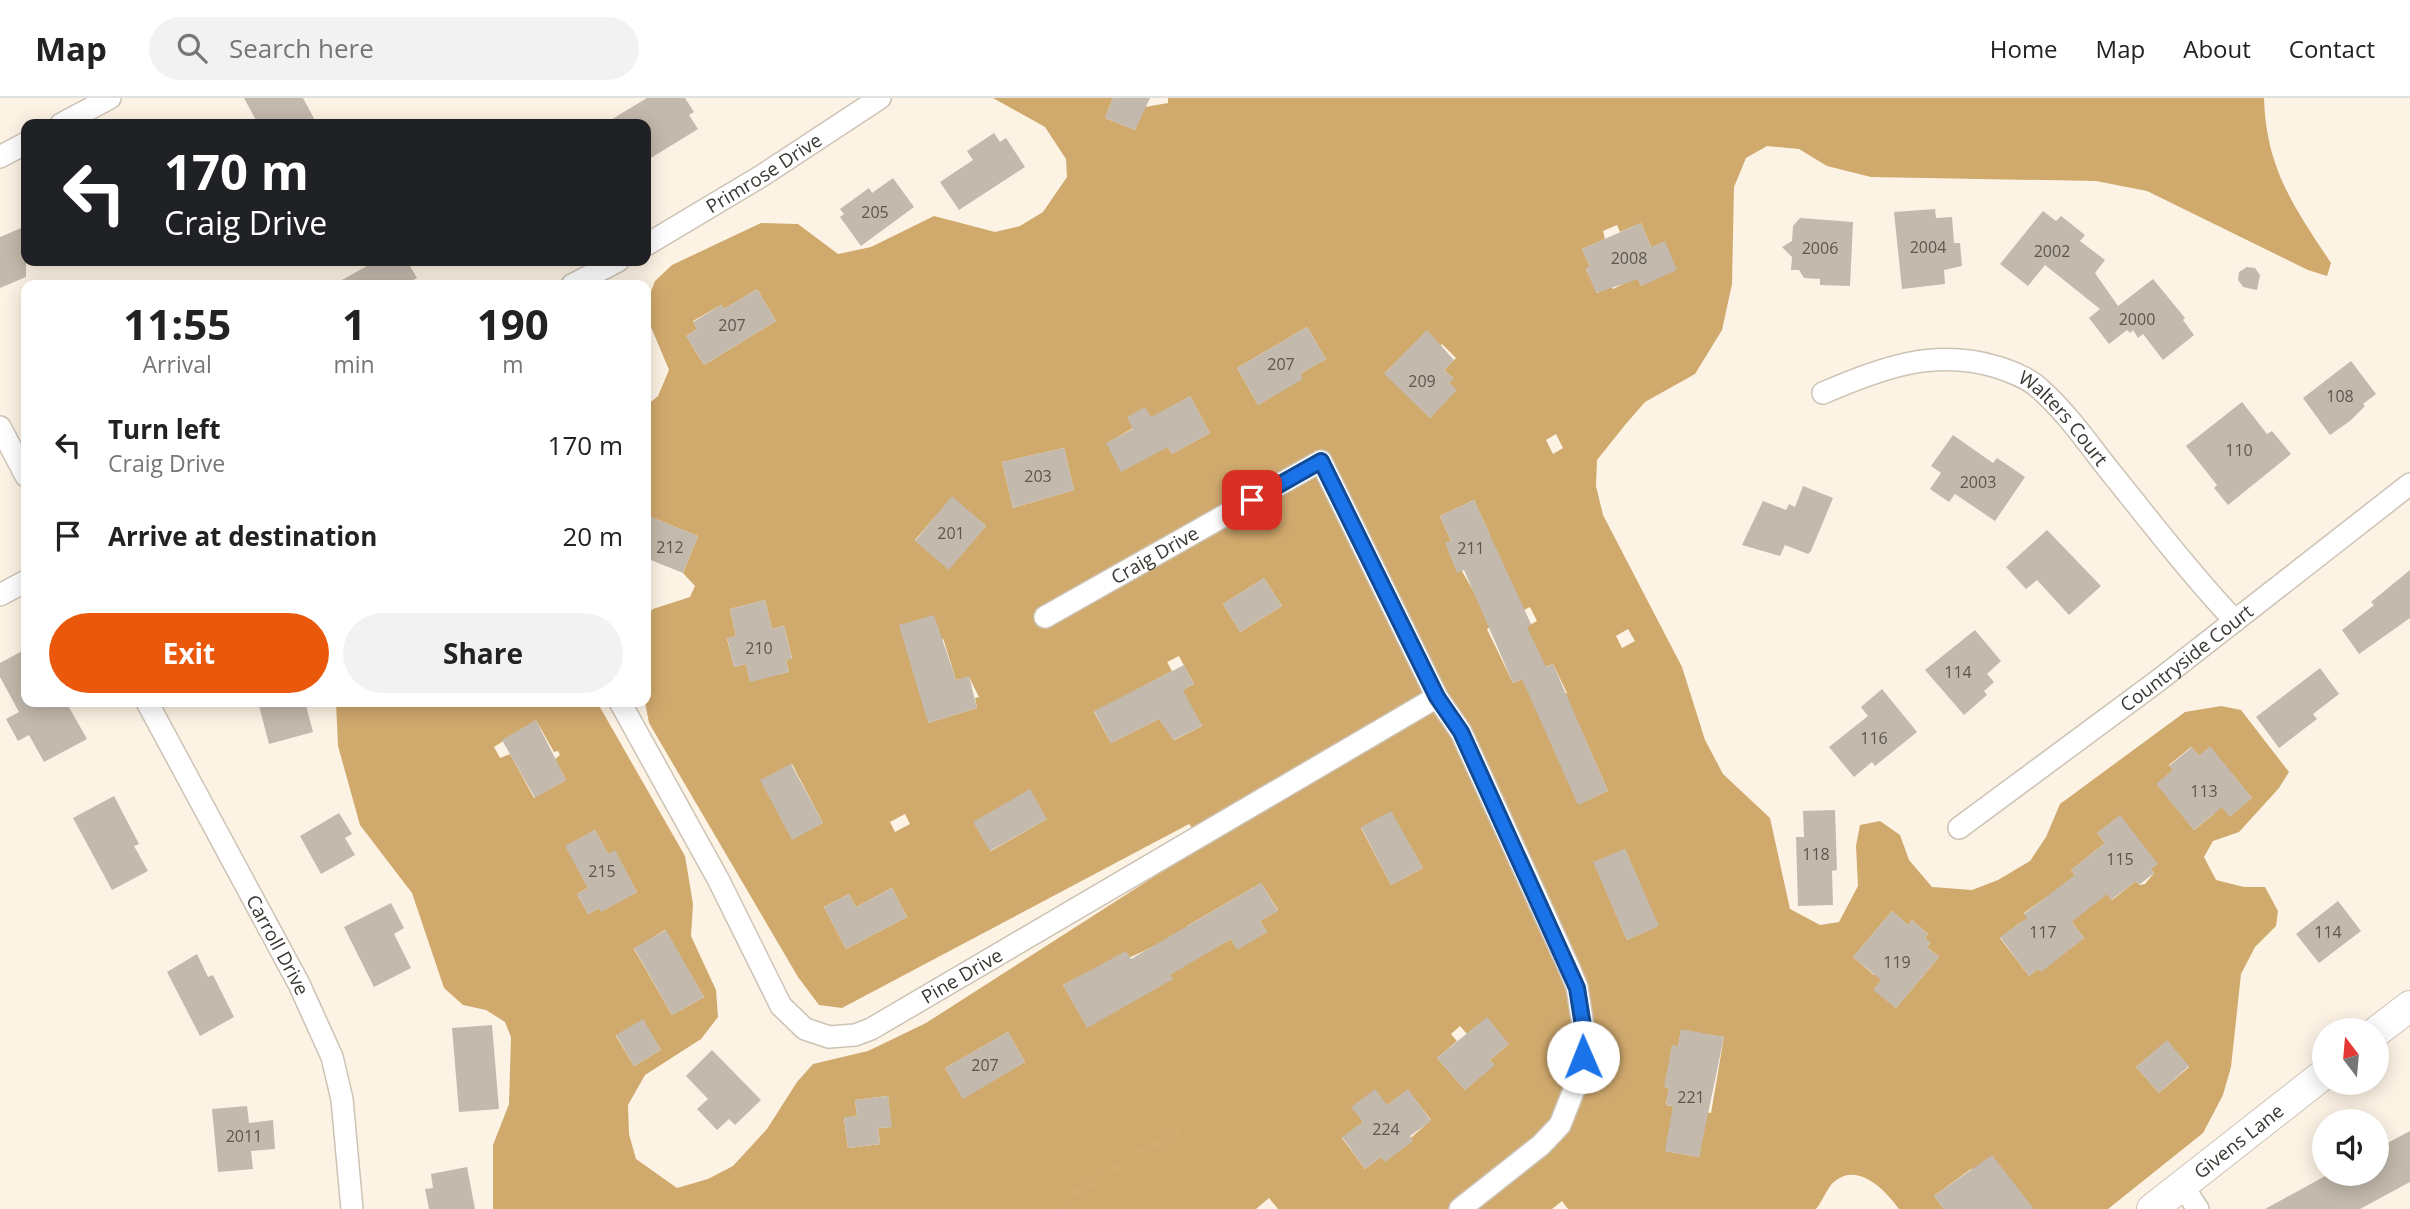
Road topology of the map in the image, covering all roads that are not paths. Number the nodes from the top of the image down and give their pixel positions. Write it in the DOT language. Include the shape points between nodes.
graph roads {
  1 [pos="110,98"];
  2 [pos="880,98"];
  3 [pos="70,119"];
  4 [pos="21,146"];
  5 [pos="0,157"];
  6 [pos="651,242"];
  7 [pos="608,266"];
  8 [pos="582,280"];
  9 [pos="1823,393"];
  10 [pos="0,427"];
  11 [pos="21,467"];
  12 [pos="2410,484"];
  13 [pos="21,584"];
  14 [pos="0,595"];
  15 [pos="1045,617"];
  16 [pos="2235,621"];
  17 [pos="1437,697"];
  18 [pos="149,707"];
  19 [pos="623,707"];
  20 [pos="1959,828"];
  21 [pos="2410,1006"];
  22 [pos="2389,1022"];
  23 [pos="2312,1085"];
  24 [pos="2190,1197"];
  25 [pos="352,1209"];
  26 [pos="1460,1209"];
  27 [pos="2152,1209"];
  1 -- 3 [label="street"];
  2 -- 6 [label="street, Primrose Drive"];
  4 -- 5 [label="street"];
  7 -- 8 [label="street"];
  9 -- 16 [label="street, Walters Court" via="1881,369 1928,359 1982,363 2032,383 2072,422 2194,578"];
  10 -- 11 [label="street"];
  12 -- 16 [label="street, Countryside Court"];
  13 -- 14 [label="street"];
  15 -- 17 [label="street, Craig Drive" via="1321,461"];
  16 -- 20 [label="street, Countryside Court"];
  17 -- 19 [label="street, Pine Drive" via="871,1029 842,1037 805,1029 781,1006"];
  17 -- 26 [label="street, Craig Drive" via="1461,732 1570,970 1584,1032 1579,1077 1560,1125"];
  18 -- 25 [label="street, Carroll Drive" via="299,984 332,1057 342,1099"];
  21 -- 22 [label="street"];
  23 -- 24 [label="street, Givens Lane"];
  24 -- 27 [label="street, Givens Lane"];
}
